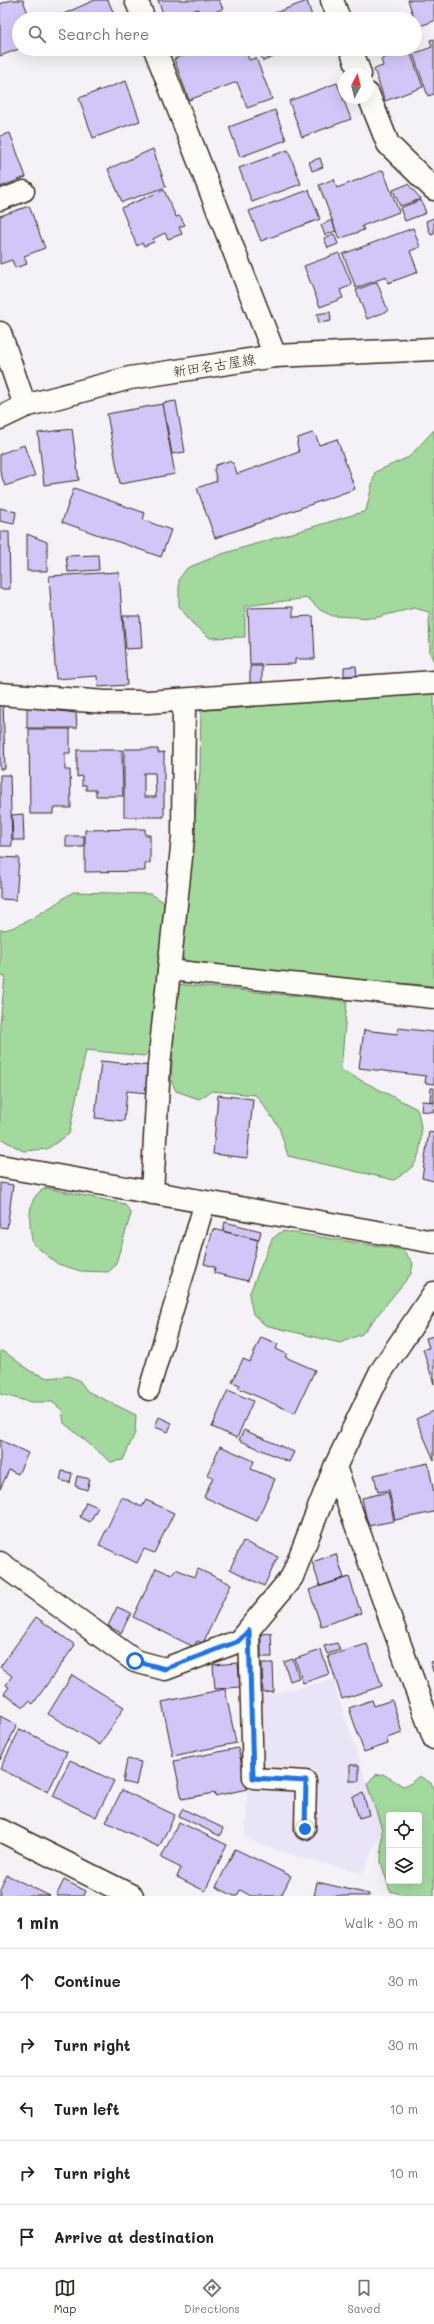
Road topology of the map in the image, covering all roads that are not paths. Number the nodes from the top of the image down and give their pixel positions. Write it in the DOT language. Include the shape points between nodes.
graph roads {
  1 [pos="136,0"];
  2 [pos="332,0"];
  3 [pos="141,12"];
  4 [pos="336,12"];
  5 [pos="159,56"];
  6 [pos="354,56"];
  7 [pos="358,68"];
  8 [pos="372,104"];
  9 [pos="434,189"];
  10 [pos="24,192"];
  11 [pos="0,200"];
  12 [pos="0,333"];
  13 [pos="434,349"];
  14 [pos="275,356"];
  15 [pos="25,406"];
  16 [pos="0,418"];
  17 [pos="434,682"];
  18 [pos="0,694"];
  19 [pos="184,701"];
  20 [pos="169,970"];
  21 [pos="434,998"];
  22 [pos="0,1166"];
  23 [pos="152,1193"];
  24 [pos="205,1202"];
  25 [pos="434,1242"];
  26 [pos="434,1293"];
  27 [pos="149,1390"];
  28 [pos="335,1467"];
  29 [pos="0,1563"];
  30 [pos="249,1630"];
  31 [pos="434,1738"];
  32 [pos="305,1829"];
  33 [pos="0,1830"];
  34 [pos="132,1896"];
  1 -- 3 [label="street"];
  2 -- 4 [label="street"];
  5 -- 14 [label="street"];
  6 -- 7 [label="street"];
  8 -- 9 [label="street" via="388,144"];
  10 -- 11 [label="lane"];
  12 -- 15 [label="street"];
  13 -- 14 [label="street, 新田名古屋線"];
  14 -- 15 [label="street, 新田名古屋線" via="130,378"];
  15 -- 16 [label="street, 新田名古屋線"];
  17 -- 19 [label="street"];
  18 -- 19 [label="street" via="105,702"];
  19 -- 20 [label="street" via="183,838"];
  20 -- 21 [label="lane"];
  20 -- 23 [label="street" via="159,1065"];
  22 -- 23 [label="street"];
  23 -- 24 [label="street"];
  24 -- 25 [label="street"];
  24 -- 27 [label="lane"];
  26 -- 28 [label="street" via="380,1373"];
  28 -- 30 [label="street" via="292,1577"];
  28 -- 31 [label="street"];
  29 -- 30 [label="street" via="135,1661 165,1669 239,1641"];
  30 -- 32 [label="lane" via="253,1778 306,1781"];
  33 -- 34 [label="street"];
}
